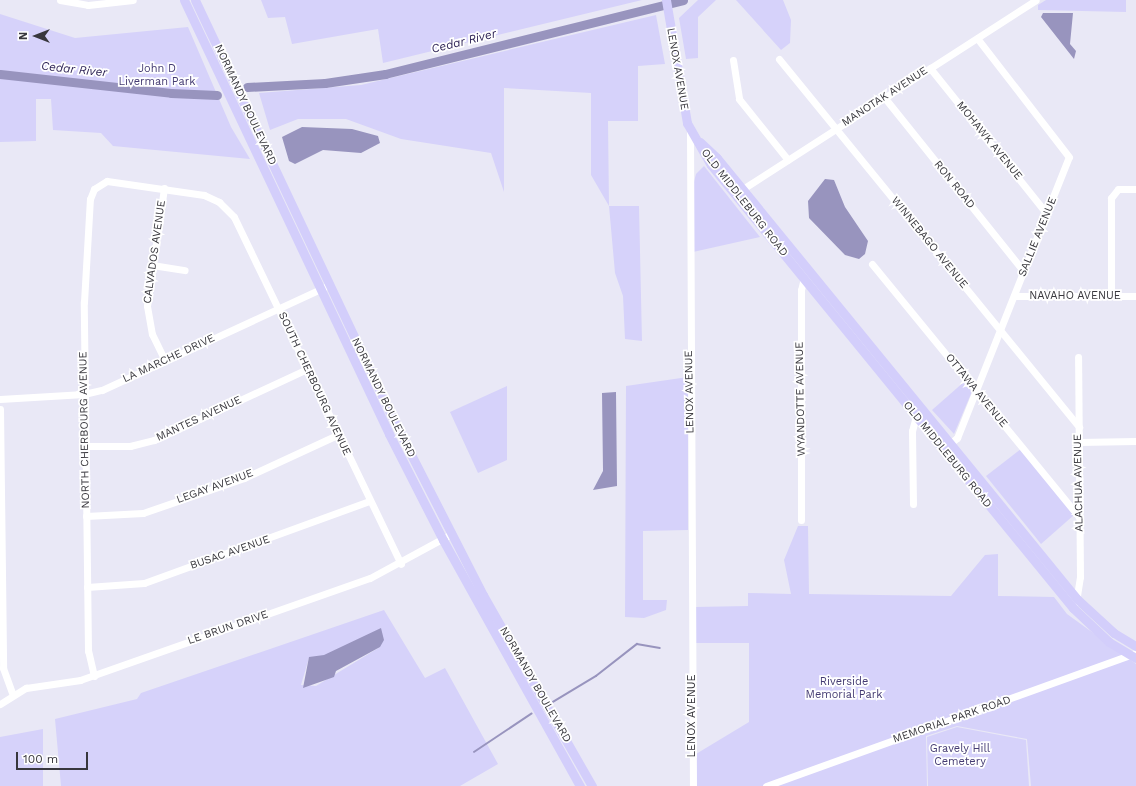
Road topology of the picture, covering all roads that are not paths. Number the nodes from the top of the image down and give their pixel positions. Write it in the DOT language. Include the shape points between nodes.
graph roads {
  1 [pos="60,0"];
  2 [pos="131,0"];
  3 [pos="184,0"];
  4 [pos="195,0"];
  5 [pos="666,0"];
  6 [pos="1036,0"];
  7 [pos="196,25"];
  8 [pos="977,38"];
  9 [pos="223,58"];
  10 [pos="779,59"];
  11 [pos="733,60"];
  12 [pos="930,68"];
  13 [pos="884,98"];
  14 [pos="836,128"];
  15 [pos="690,133"];
  16 [pos="788,160"];
  17 [pos="164,188"];
  18 [pos="743,189"];
  19 [pos="1136,189"];
  20 [pos="735,194"];
  21 [pos="1047,214"];
  22 [pos="872,264"];
  23 [pos="152,265"];
  24 [pos="807,268"];
  25 [pos="186,270"];
  26 [pos="1024,272"];
  27 [pos="804,278"];
  28 [pos="329,285"];
  29 [pos="319,289"];
  30 [pos="1014,296"];
  31 [pos="1111,296"];
  32 [pos="1136,296"];
  33 [pos="278,307"];
  34 [pos="859,331"];
  35 [pos="1001,331"];
  36 [pos="852,337"];
  37 [pos="1078,357"];
  38 [pos="165,360"];
  39 [pos="307,369"];
  40 [pos="977,392"];
  41 [pos="84,394"];
  42 [pos="0,399"];
  43 [pos="920,407"];
  44 [pos="0,409"];
  45 [pos="915,416"];
  46 [pos="1079,427"];
  47 [pos="337,435"];
  48 [pos="1136,441"];
  49 [pos="1079,442"];
  50 [pos="951,444"];
  51 [pos="85,446"];
  52 [pos="943,450"];
  53 [pos="369,501"];
  54 [pos="913,504"];
  55 [pos="86,516"];
  56 [pos="1080,518"];
  57 [pos="801,520"];
  58 [pos="1018,526"];
  59 [pos="1010,533"];
  60 [pos="451,534"];
  61 [pos="443,540"];
  62 [pos="401,564"];
  63 [pos="87,587"];
  64 [pos="1077,599"];
  65 [pos="1072,608"];
  66 [pos="1136,646"];
  67 [pos="1134,655"];
  68 [pos="94,676"];
  69 [pos="14,695"];
  70 [pos="0,704"];
  71 [pos="580,786"];
  72 [pos="592,786"];
  73 [pos="693,786"];
  74 [pos="766,786"];
  1 -- 2 [label="street" via="88,5"];
  3 -- 7 [label="main road, NORMANDY BOULEVARD"];
  4 -- 9 [label="main road, NORMANDY BOULEVARD"];
  5 -- 15 [label="main road, LENOX AVENUE"];
  6 -- 8 [label="street, MANOTAK AVENUE"];
  7 -- 9 [label="main road" via="215,54"];
  7 -- 29 [label="main road, NORMANDY BOULEVARD"];
  8 -- 12 [label="street, MANOTAK AVENUE"];
  8 -- 21 [label="street, SALLIE AVENUE" via="1066,151 1067,164"];
  9 -- 28 [label="main road, NORMANDY BOULEVARD"];
  10 -- 14 [label="street, WINNEBAGO AVENUE"];
  11 -- 16 [label="street" via="739,99"];
  12 -- 13 [label="street, MANOTAK AVENUE"];
  12 -- 21 [label="street, MOHAWK AVENUE"];
  13 -- 14 [label="street, MANOTAK AVENUE"];
  13 -- 26 [label="street, RON ROAD"];
  14 -- 16 [label="street, MANOTAK AVENUE"];
  14 -- 35 [label="street, WINNEBAGO AVENUE"];
  15 -- 18 [label="main road, OLD MIDDLEBURG ROAD" via="717,158"];
  15 -- 20 [label="main road, OLD MIDDLEBURG ROAD"];
  15 -- 73 [label="street, LENOX AVENUE"];
  16 -- 18 [label="street, MANOTAK AVENUE"];
  17 -- 23 [label="street, CALVADOS AVENUE"];
  17 -- 33 [label="street, SOUTH CHERBOURG AVENUE" via="204,194 224,205 238,222"];
  17 -- 41 [label="street, NORTH CHERBOURG AVENUE" via="113,180 97,186 90,199"];
  18 -- 20 [label="street, MANOTAK AVENUE"];
  18 -- 24 [label="main road, OLD MIDDLEBURG ROAD"];
  19 -- 31 [label="street" via="1118,189 1111,198"];
  20 -- 27 [label="main road, OLD MIDDLEBURG ROAD"];
  21 -- 26 [label="street, SALLIE AVENUE"];
  22 -- 40 [label="street, OTTAWA AVENUE"];
  23 -- 25 [label="street"];
  23 -- 38 [label="street, CALVADOS AVENUE" via="147,315"];
  24 -- 27 [label="main road"];
  24 -- 34 [label="main road, OLD MIDDLEBURG ROAD"];
  26 -- 30 [label="street, SALLIE AVENUE"];
  27 -- 36 [label="main road, OLD MIDDLEBURG ROAD"];
  27 -- 57 [label="street, WYANDOTTE AVENUE" via="801,297"];
  28 -- 29 [label="street, LA MARCHE DRIVE"];
  28 -- 60 [label="main road, NORMANDY BOULEVARD"];
  29 -- 33 [label="street, LA MARCHE DRIVE"];
  29 -- 61 [label="main road, NORMANDY BOULEVARD"];
  30 -- 31 [label="street, NAVAHO AVENUE"];
  30 -- 35 [label="street, SALLIE AVENUE"];
  31 -- 32 [label="street, NAVAHO AVENUE"];
  33 -- 38 [label="street, LA MARCHE DRIVE"];
  33 -- 39 [label="street, SOUTH CHERBOURG AVENUE"];
  34 -- 36 [label="main road"];
  34 -- 43 [label="main road, OLD MIDDLEBURG ROAD"];
  35 -- 40 [label="street, SALLIE AVENUE"];
  35 -- 46 [label="street, WINNEBAGO AVENUE"];
  36 -- 45 [label="main road, OLD MIDDLEBURG ROAD"];
  37 -- 46 [label="street, ALACHUA AVENUE"];
  38 -- 41 [label="street, LA MARCHE DRIVE"];
  39 -- 47 [label="street, SOUTH CHERBOURG AVENUE"];
  39 -- 51 [label="street, MANTES AVENUE" via="154,440 130,446"];
  40 -- 50 [label="street, SALLIE AVENUE" via="957,438"];
  40 -- 56 [label="street, OTTAWA AVENUE"];
  41 -- 42 [label="street, LA MARCHE DRIVE"];
  41 -- 51 [label="street, NORTH CHERBOURG AVENUE"];
  43 -- 45 [label="street"];
  43 -- 50 [label="main road, OLD MIDDLEBURG ROAD"];
  44 -- 69 [label="street" via="3,668"];
  45 -- 52 [label="main road, OLD MIDDLEBURG ROAD"];
  45 -- 54 [label="street" via="912,431"];
  46 -- 49 [label="street, ALACHUA AVENUE"];
  47 -- 53 [label="street, SOUTH CHERBOURG AVENUE"];
  47 -- 55 [label="street, LEGAY AVENUE" via="244,478 143,513"];
  48 -- 49 [label="street"];
  49 -- 56 [label="street, ALACHUA AVENUE"];
  50 -- 52 [label="street, SALLIE AVENUE"];
  50 -- 58 [label="main road, OLD MIDDLEBURG ROAD"];
  51 -- 55 [label="street, NORTH CHERBOURG AVENUE"];
  52 -- 59 [label="main road, OLD MIDDLEBURG ROAD"];
  53 -- 62 [label="street, SOUTH CHERBOURG AVENUE"];
  53 -- 63 [label="street, BUSAC AVENUE" via="144,583"];
  55 -- 63 [label="street, NORTH CHERBOURG AVENUE"];
  56 -- 64 [label="street, ALACHUA AVENUE"];
  58 -- 59 [label="main road"];
  58 -- 64 [label="main road, OLD MIDDLEBURG ROAD"];
  59 -- 65 [label="main road, OLD MIDDLEBURG ROAD"];
  60 -- 61 [label="street, LE BRUN DRIVE"];
  60 -- 72 [label="main road, NORMANDY BOULEVARD"];
  61 -- 62 [label="street, LE BRUN DRIVE"];
  61 -- 71 [label="main road, NORMANDY BOULEVARD"];
  62 -- 68 [label="street, LE BRUN DRIVE" via="370,578"];
  63 -- 68 [label="street, NORTH CHERBOURG AVENUE" via="88,651"];
  64 -- 65 [label="street, ALACHUA AVENUE"];
  64 -- 66 [label="main road, OLD MIDDLEBURG ROAD" via="1114,633"];
  65 -- 67 [label="main road, OLD MIDDLEBURG ROAD" via="1109,642"];
  67 -- 74 [label="street, MEMORIAL PARK ROAD"];
  68 -- 69 [label="street, LE BRUN DRIVE" via="71,682 32,686"];
  69 -- 70 [label="street, LE BRUN DRIVE"];
}
